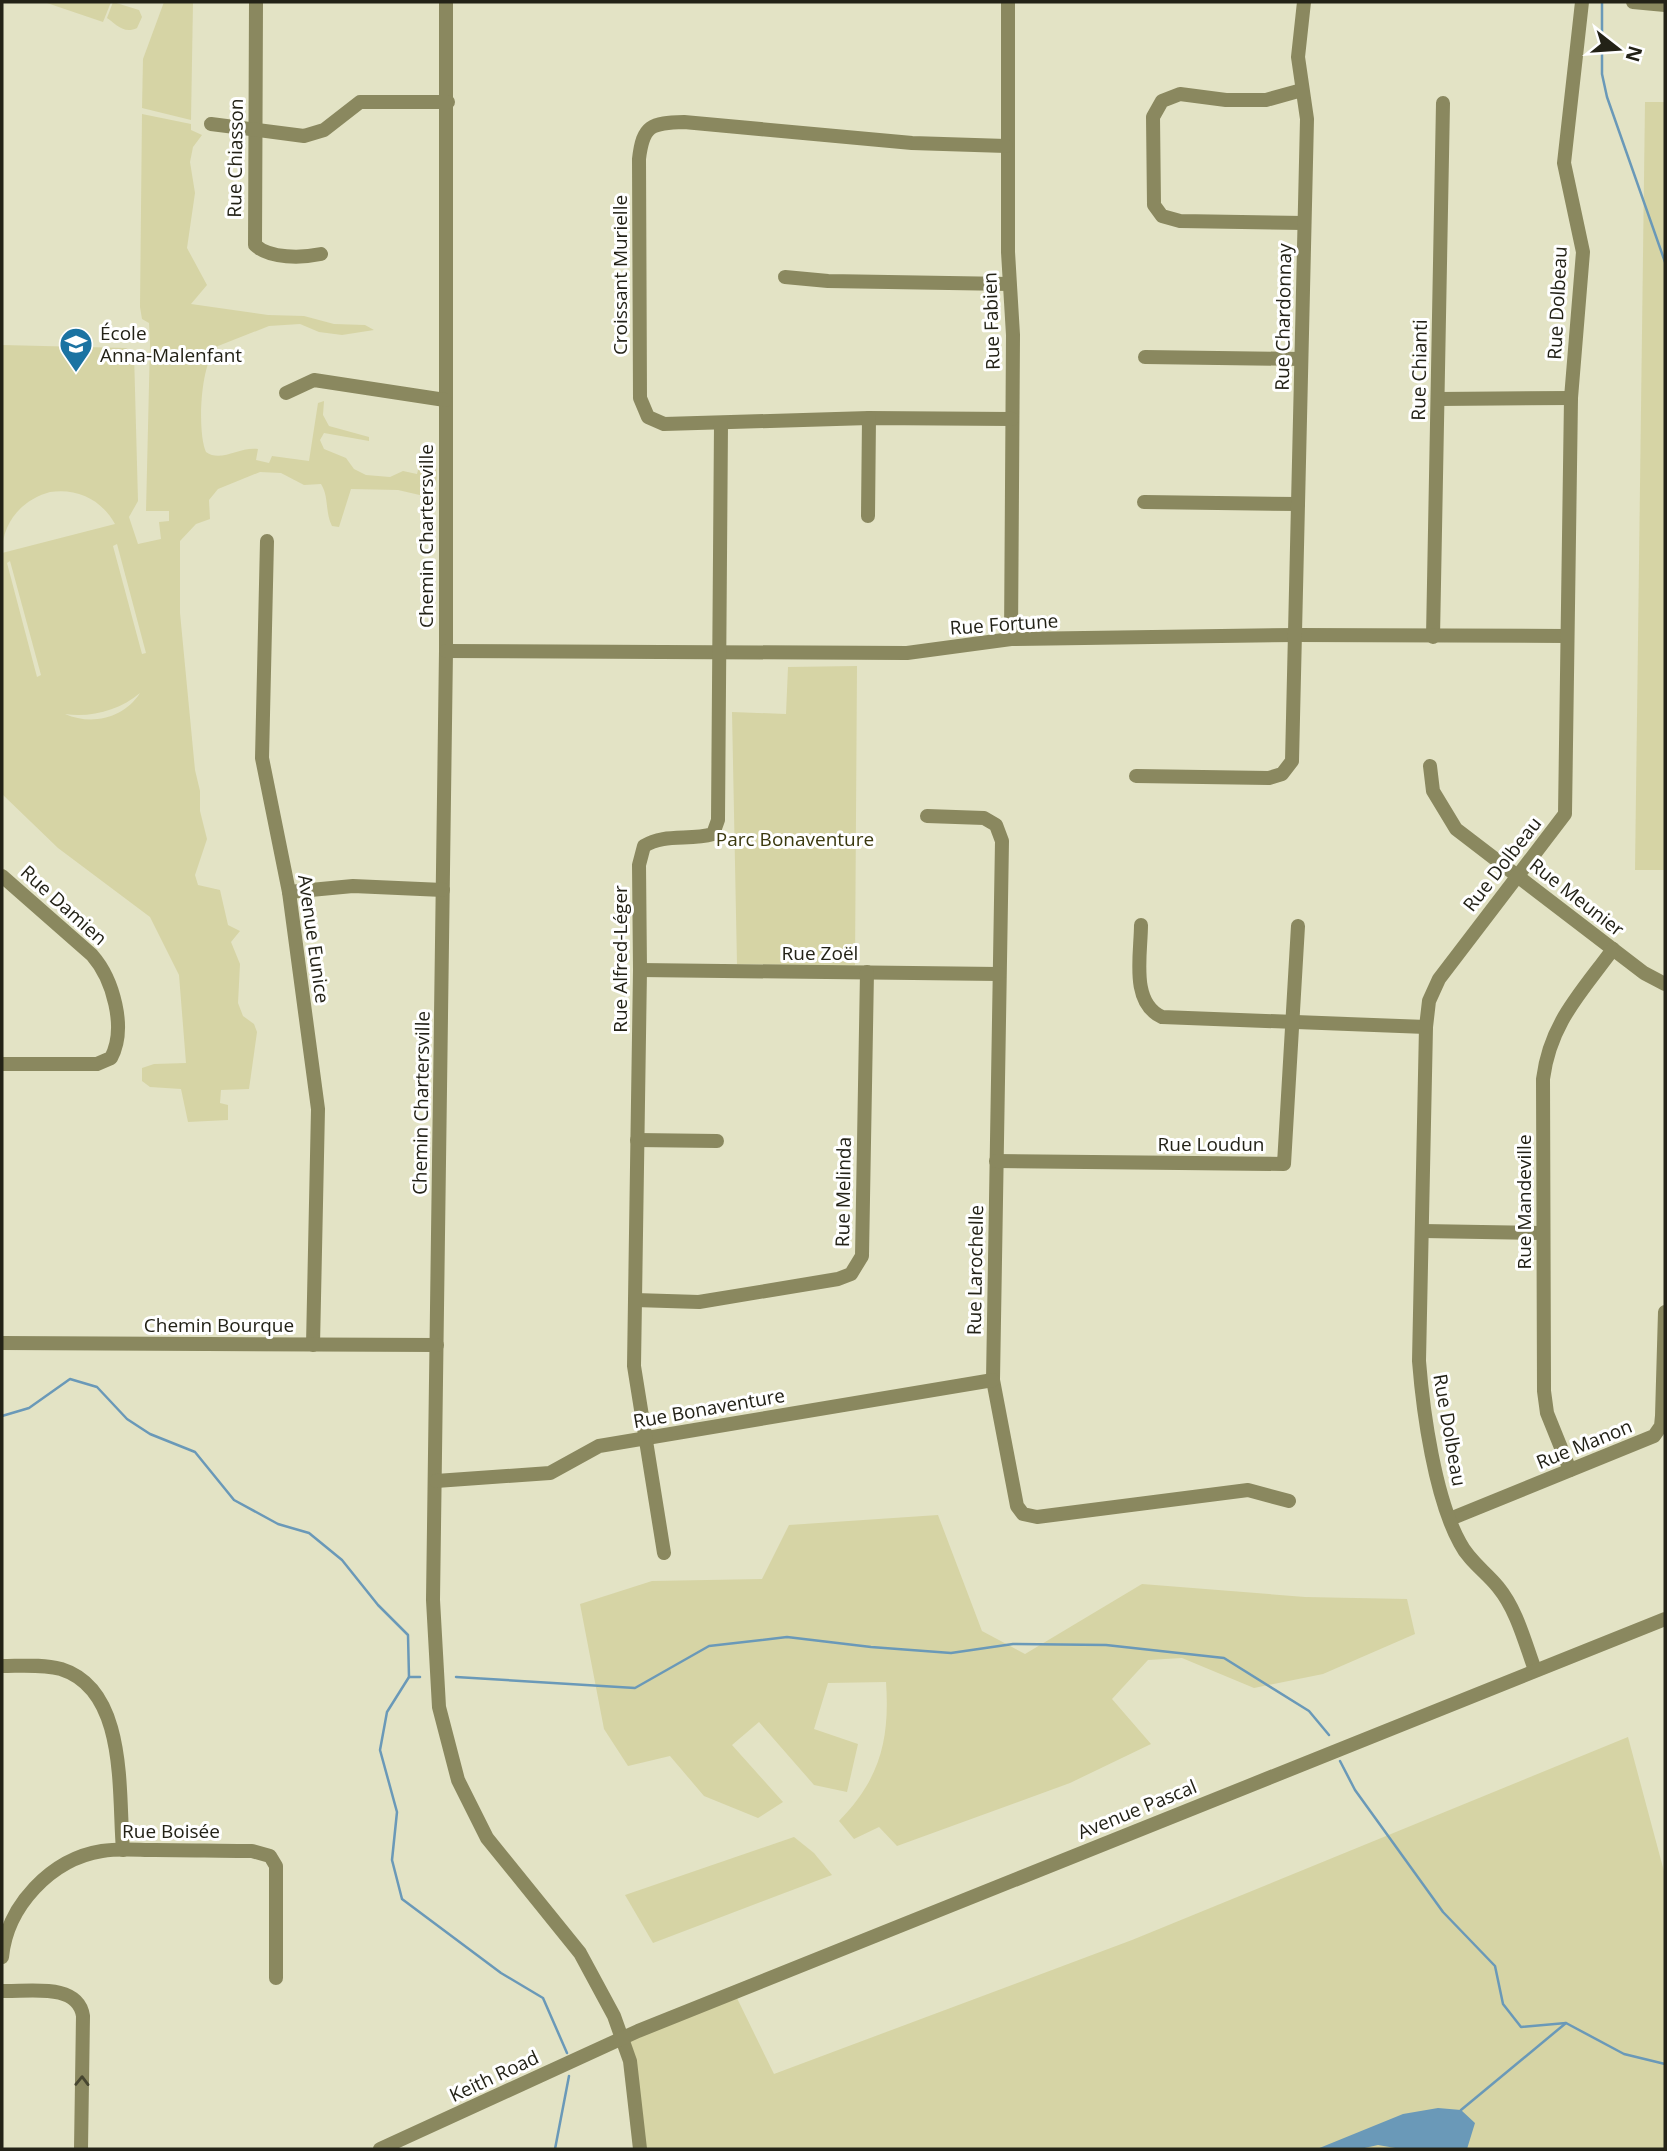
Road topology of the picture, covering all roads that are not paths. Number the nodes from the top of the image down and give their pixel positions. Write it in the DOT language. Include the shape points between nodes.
graph roads {
  1 [pos="256,2"];
  2 [pos="446,2"];
  3 [pos="1008,2"];
  4 [pos="1304,2"];
  5 [pos="1582,2"];
  6 [pos="1633,2"];
  7 [pos="1665,5"];
  8 [pos="1303,90"];
  9 [pos="447,102"];
  10 [pos="1443,103"];
  11 [pos="211,124"];
  12 [pos="255,130"];
  13 [pos="1006,146"];
  14 [pos="1304,223"];
  15 [pos="321,254"];
  16 [pos="785,277"];
  17 [pos="1009,284"];
  18 [pos="1145,357"];
  19 [pos="1301,359"];
  20 [pos="286,393"];
  21 [pos="1571,398"];
  22 [pos="1438,399"];
  23 [pos="445,400"];
  24 [pos="869,418"];
  25 [pos="1012,419"];
  26 [pos="721,424"];
  27 [pos="1144,502"];
  28 [pos="1298,504"];
  29 [pos="868,516"];
  30 [pos="267,541"];
  31 [pos="1296,635"];
  32 [pos="1566,636"];
  33 [pos="1433,637"];
  34 [pos="1011,639"];
  35 [pos="446,651"];
  36 [pos="719,653"];
  37 [pos="1430,766"];
  38 [pos="1136,776"];
  39 [pos="927,816"];
  40 [pos="1516,875"];
  41 [pos="2,876"];
  42 [pos="443,890"];
  43 [pos="289,892"];
  44 [pos="1141,925"];
  45 [pos="1298,926"];
  46 [pos="1613,949"];
  47 [pos="640,970"];
  48 [pos="867,972"];
  49 [pos="999,974"];
  50 [pos="1665,984"];
  51 [pos="1292,1022"];
  52 [pos="1426,1027"];
  53 [pos="2,1064"];
  54 [pos="637,1140"];
  55 [pos="717,1141"];
  56 [pos="996,1161"];
  57 [pos="1423,1231"];
  58 [pos="1543,1233"];
  59 [pos="635,1300"];
  60 [pos="1665,1312"];
  61 [pos="2,1343"];
  62 [pos="313,1345"];
  63 [pos="437,1345"];
  64 [pos="993,1380"];
  65 [pos="646,1439"];
  66 [pos="1570,1470"];
  67 [pos="436,1481"];
  68 [pos="1289,1500"];
  69 [pos="1450,1518"];
  70 [pos="664,1553"];
  71 [pos="1664,1621"];
  72 [pos="2,1666"];
  73 [pos="1535,1670"];
  74 [pos="122,1850"];
  75 [pos="2,1957"];
  76 [pos="276,1978"];
  77 [pos="2,1991"];
  78 [pos="623,2038"];
  79 [pos="81,2149"];
  80 [pos="380,2149"];
  81 [pos="640,2149"];
  1 -- 12 [label="street, Rue Chiasson"];
  2 -- 9 [label="street, Chemin Chartersville"];
  3 -- 13 [label="street, Rue Fabien"];
  4 -- 8 [label="street, Rue Chardonnay" via="1298,57"];
  5 -- 21 [label="street, Rue Dolbeau" via="1564,163 1583,252"];
  6 -- 7 [label="street"];
  8 -- 14 [label="street, Rue Chardonnay" via="1307,119"];
  8 -- 14 [label="street" via="1266,100 1180,94 1162,101 1153,117 1154,205 1163,216 1180,221"];
  9 -- 12 [label="street" via="360,102 316,134"];
  9 -- 23 [label="street, Chemin Chartersville"];
  10 -- 22 [label="street, Rue Chianti"];
  11 -- 12 [label="street"];
  12 -- 15 [label="street, Rue Chiasson" via="255,245 263,252 305,258"];
  13 -- 17 [label="street, Rue Fabien"];
  13 -- 26 [label="street, Croissant Murielle" via="912,143 684,122 661,122 648,128 639,159 641,407 648,417 664,424"];
  14 -- 19 [label="street, Rue Chardonnay"];
  16 -- 17 [label="street"];
  17 -- 25 [label="street, Rue Fabien"];
  18 -- 19 [label="street"];
  19 -- 28 [label="street, Rue Chardonnay"];
  20 -- 23 [label="street" via="314,380"];
  21 -- 22 [label="street"];
  21 -- 32 [label="street, Rue Dolbeau"];
  22 -- 33 [label="street, Rue Chianti"];
  23 -- 35 [label="street, Chemin Chartersville"];
  24 -- 25 [label="street, Croissant Murielle"];
  24 -- 26 [label="street, Croissant Murielle"];
  24 -- 29 [label="street"];
  25 -- 34 [label="street, Rue Fabien"];
  26 -- 36 [label="street, Rue Alfred-Léger"];
  27 -- 28 [label="street"];
  28 -- 31 [label="street, Rue Chardonnay"];
  30 -- 43 [label="street, Avenue Eunice" via="262,758"];
  31 -- 33 [label="street, Rue Fortune"];
  31 -- 34 [label="street, Rue Fortune"];
  31 -- 38 [label="street, Rue Chardonnay" via="1293,755 1286,771 1269,778"];
  32 -- 33 [label="street, Rue Fortune"];
  32 -- 40 [label="street, Rue Dolbeau" via="1565,814"];
  34 -- 36 [label="street, Rue Fortune" via="907,653"];
  35 -- 36 [label="street, Rue Fortune"];
  35 -- 42 [label="street, Chemin Chartersville"];
  36 -- 47 [label="street, Rue Alfred-Léger" via="718,820 713,834 696,839 658,838 644,846 639,865"];
  37 -- 40 [label="street, Rue Meunier" via="1433,791 1456,829"];
  39 -- 49 [label="street, Rue Larochelle" via="984,818 996,825 1002,841"];
  40 -- 46 [label="street, Rue Meunier"];
  40 -- 52 [label="street, Rue Dolbeau" via="1439,979 1429,1001"];
  41 -- 53 [label="street, Rue Damien" via="104,968 111,984 118,1042 111,1058 97,1063"];
  42 -- 43 [label="street" via="353,886"];
  42 -- 63 [label="street, Chemin Chartersville"];
  43 -- 62 [label="street, Avenue Eunice" via="318,1108"];
  44 -- 51 [label="street" via="1141,994 1154,1014"];
  45 -- 51 [label="street"];
  46 -- 50 [label="street, Rue Meunier"];
  46 -- 58 [label="street, Rue Mandeville" via="1550,1041 1543,1079"];
  47 -- 48 [label="street, Rue Zoël"];
  47 -- 54 [label="street, Rue Alfred-Léger"];
  48 -- 49 [label="street, Rue Zoël"];
  48 -- 59 [label="street, Rue Melinda" via="862,1256 856,1268 838,1279 699,1302"];
  49 -- 56 [label="street, Rue Larochelle"];
  51 -- 52 [label="street"];
  51 -- 56 [label="street, Rue Loudun" via="1284,1164"];
  52 -- 57 [label="street, Rue Dolbeau"];
  54 -- 55 [label="street"];
  54 -- 59 [label="street, Rue Alfred-Léger"];
  56 -- 64 [label="street, Rue Larochelle"];
  57 -- 58 [label="street"];
  57 -- 69 [label="street, Rue Dolbeau" via="1420,1380"];
  58 -- 66 [label="street, Rue Mandeville" via="1544,1391 1547,1413"];
  59 -- 65 [label="street, Rue Alfred-Léger" via="635,1381"];
  60 -- 66 [label="street, Rue Manon" via="1661,1426 1643,1442"];
  61 -- 62 [label="street, Chemin Bourque"];
  62 -- 63 [label="street, Chemin Bourque"];
  63 -- 67 [label="street, Chemin Chartersville"];
  64 -- 65 [label="street, Rue Bonaventure"];
  64 -- 68 [label="street, Rue Larochelle" via="1015,1502 1023,1514 1048,1516 1248,1490"];
  65 -- 67 [label="street, Rue Bonaventure" via="599,1446 550,1473"];
  65 -- 70 [label="street, Rue Alfred-Léger"];
  66 -- 69 [label="street, Rue Manon"];
  67 -- 78 [label="street, Chemin Chartersville" via="435,1669 441,1724 453,1765 487,1838 580,1953"];
  69 -- 73 [label="street, Rue Dolbeau" via="1460,1543 1506,1600"];
  71 -- 73 [label="street, Avenue Pascal"];
  72 -- 74 [label="street" via="47,1666 69,1672 104,1704 113,1732"];
  73 -- 78 [label="street, Avenue Pascal"];
  74 -- 75 [label="street, Rue Boisée" via="83,1856 43,1880 16,1915"];
  74 -- 76 [label="street, Rue Boisée" via="252,1851 270,1856 277,1873"];
  79 -- 77 [label="street, one-way" via="80,2004 67,1994"];
  78 -- 80 [label="street, Keith Road"];
  78 -- 81 [label="street, Chemin Chartersville" via="630,2060"];
}
